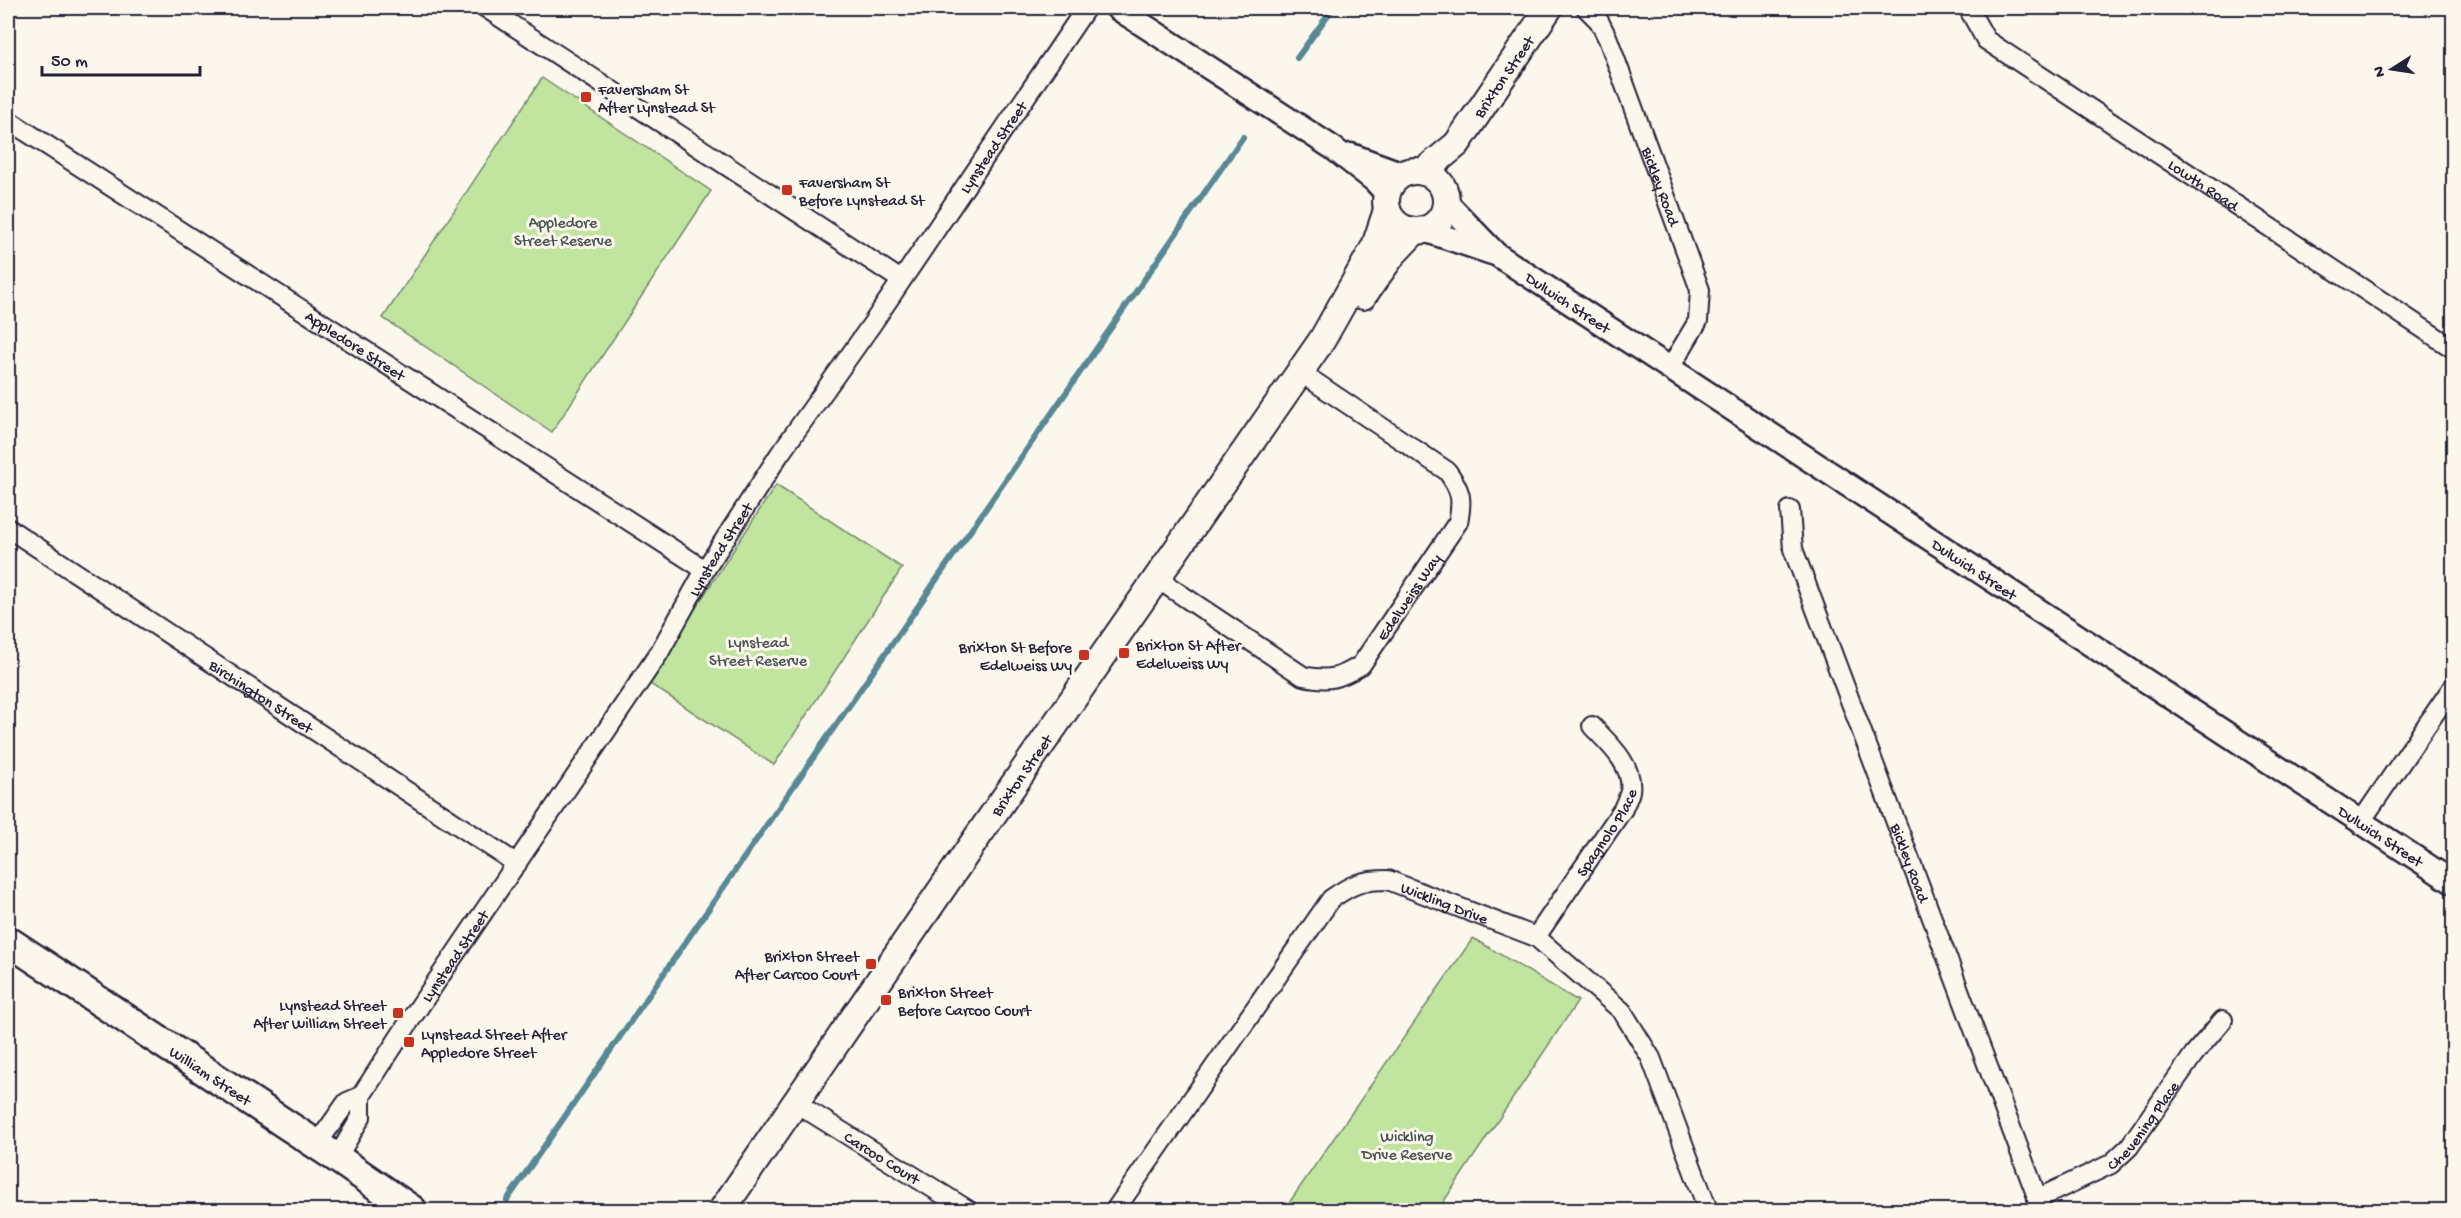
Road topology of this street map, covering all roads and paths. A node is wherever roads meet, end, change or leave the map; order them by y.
1 (486, 8) edge
2 (1086, 8) edge
3 (1117, 8) edge
4 (1549, 8) edge
5 (1586, 8) edge
6 (1968, 8) edge
7 (8, 120) edge
8 (1457, 144) junction
9 (1333, 148) junction
10 (1413, 173) junction
11 (1445, 197) junction
12 (1387, 202) junction
13 (1419, 231) junction
14 (1496, 254) junction
15 (901, 280) junction
16 (1322, 340) junction
17 (2454, 350) edge
18 (1670, 368) junction
19 (1300, 372) junction
20 (1790, 510) dead end
21 (8, 528) edge
22 (705, 570) junction
23 (1156, 578) junction
24 (2454, 685) edge
25 (1592, 726) dead end
26 (2360, 823) junction
27 (517, 864) junction
28 (2454, 883) edge
29 (1536, 937) junction
30 (8, 941) edge
31 (2223, 1020) dead end
32 (796, 1103) junction
33 (327, 1151) junction
34 (2040, 1205) edge
35 (412, 1210) edge
36 (722, 1210) edge
37 (968, 1210) edge
38 (1115, 1210) edge
39 (1708, 1210) edge

1 - 15 street
2 - 15 street, Lynstead Street
3 - 9 street
4 - 8 main road, Brixton Street
5 - 18 street, Bickley Road
6 - 17 street, Lowth Road
7 - 22 street, Appledore Street
8 - 10 main road, Brixton Street
8 - 11 main road, Brixton Street
9 - 10 street
9 - 12 street
10 - 11 main road
10 - 12 main road
11 - 13 main road
11 - 14 street, Dulwich Street
12 - 13 main road
12 - 16 main road, Brixton Street
13 - 14 street, Dulwich Street
13 - 16 main road, Brixton Street
14 - 18 street, Dulwich Street
15 - 22 street, Lynstead Street
16 - 19 main road, Brixton Street
18 - 26 street, Dulwich Street
19 - 23 main road, Brixton Street
19 - 23 street, Edelweiss Way
20 - 34 street, Bickley Road
21 - 27 street, Birchington Street
22 - 27 street, Lynstead Street
23 - 32 main road, Brixton Street
24 - 26 street
25 - 29 street, Spagnolo Place
26 - 28 street, Dulwich Street
27 - 33 street, Lynstead Street
29 - 38 street, Wickling Drive
29 - 39 street, Wickling Drive
30 - 33 main road, William Street
31 - 34 street, Chevening Place
32 - 36 main road, Brixton Street
32 - 37 street, Carcoo Court
33 - 35 main road, William Street

